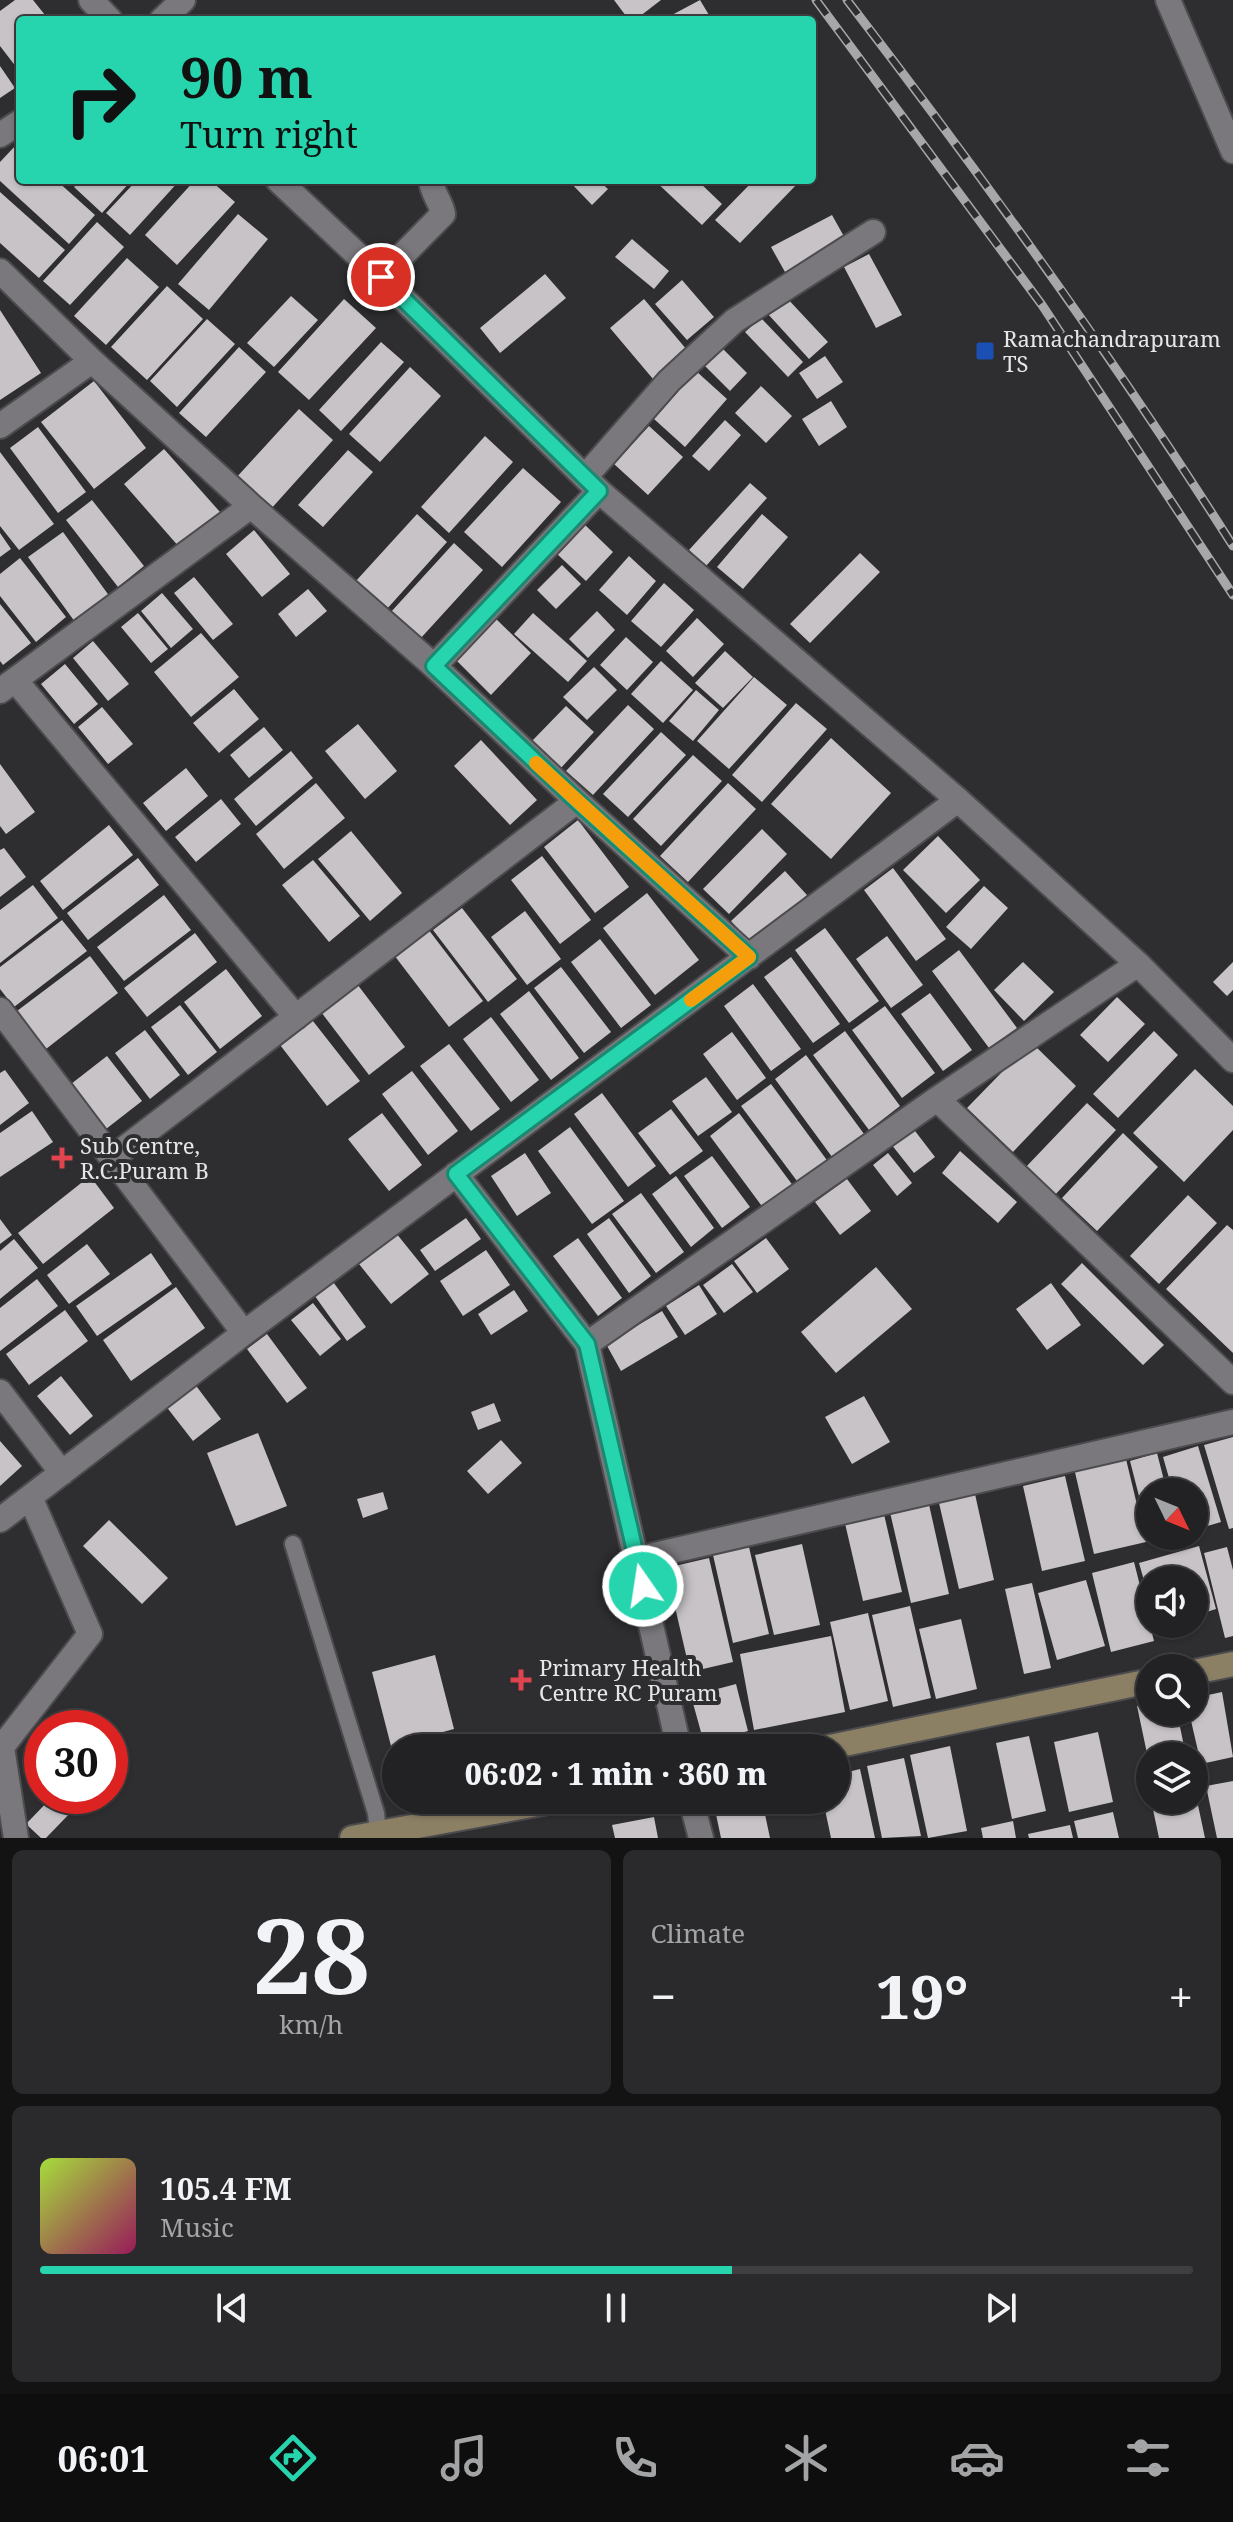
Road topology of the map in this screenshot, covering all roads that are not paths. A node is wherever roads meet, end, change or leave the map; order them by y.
1 (91, 0) edge
2 (183, 0) edge
3 (1168, 0) edge
4 (106, 16) edge
5 (166, 16) edge
6 (1233, 151) edge
7 (282, 184) edge
8 (431, 184) edge
9 (873, 232) dead end
10 (0, 271) edge
11 (381, 277) junction
12 (92, 361) junction
13 (0, 426) edge
14 (592, 484) junction
15 (251, 506) junction
16 (434, 666) junction
17 (8, 686) edge
18 (958, 800) junction
19 (577, 801) junction
20 (749, 957) junction
21 (1138, 964) junction
22 (0, 1010) edge
23 (296, 1017) junction
24 (1233, 1060) edge
25 (937, 1099) junction
26 (112, 1158) junction
27 (456, 1174) junction
28 (244, 1333) junction
29 (587, 1344) junction
30 (1233, 1382) edge
31 (0, 1392) edge
32 (1233, 1422) edge
33 (62, 1473) junction
34 (30, 1497) junction
35 (0, 1520) edge
36 (293, 1544) dead end
37 (637, 1559) junction
38 (1233, 1664) edge
39 (1208, 1669) edge
40 (1136, 1684) edge
41 (676, 1734) edge
42 (850, 1743) edge
43 (482, 1814) edge
44 (695, 1814) edge
45 (378, 1833) junction
46 (16, 1838) edge
47 (352, 1838) edge
48 (701, 1838) edge

1 - 4 street
2 - 5 street
3 - 6 street
7 - 11 street
8 - 11 street
9 - 14 street
10 - 12 street
11 - 14 street
12 - 13 street
12 - 15 street
14 - 16 street
14 - 18 street
15 - 16 street
15 - 17 street
16 - 19 street
17 - 23 street
18 - 20 street
18 - 21 street
19 - 20 street
19 - 23 street
20 - 27 street
21 - 24 street
21 - 25 street
22 - 26 street
23 - 26 street
25 - 29 street
25 - 30 street
26 - 28 street
27 - 28 street
27 - 29 street
28 - 33 street
29 - 37 street
31 - 33 street
32 - 37 street
33 - 34 street
34 - 35 street
34 - 46 street
36 - 45 lane
37 - 41 street
38 - 39 street
40 - 42 street
43 - 45 street
44 - 48 street
45 - 47 street

